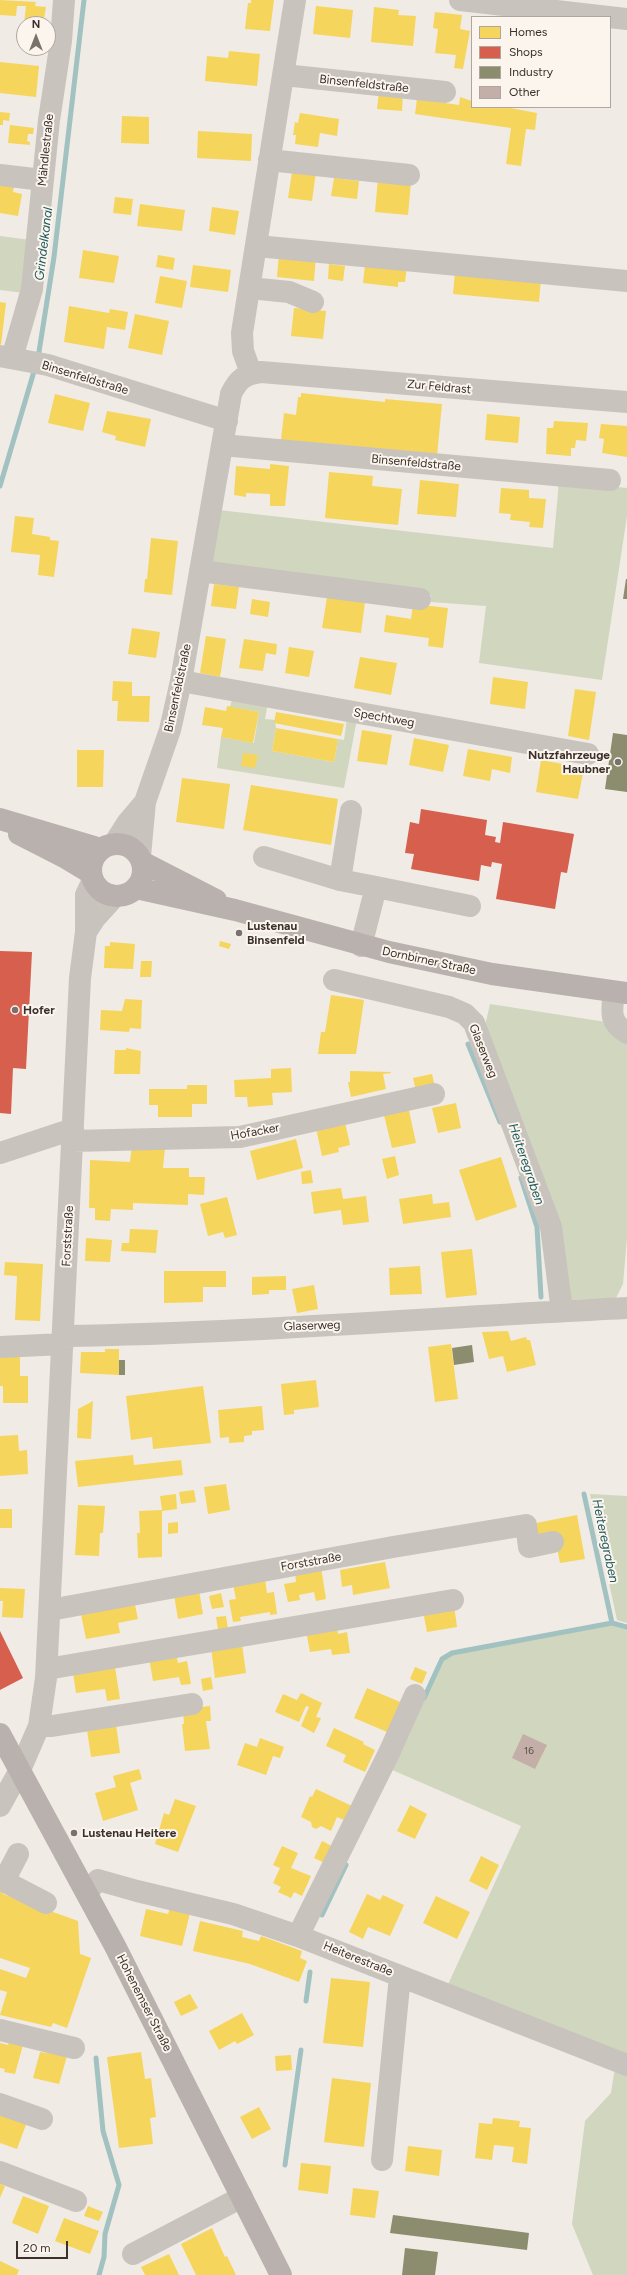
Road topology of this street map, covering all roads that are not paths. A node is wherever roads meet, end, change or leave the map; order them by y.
1 (64, 0) edge
2 (295, 0) edge
3 (460, 0) edge
4 (601, 16) edge
5 (611, 17) edge
6 (627, 19) edge
7 (284, 75) junction
8 (445, 92) dead end
9 (269, 160) junction
10 (0, 175) edge
11 (409, 175) dead end
12 (43, 180) junction
13 (257, 246) junction
14 (627, 281) edge
15 (250, 288) junction
16 (313, 302) dead end
17 (11, 358) edge
18 (250, 373) junction
19 (627, 402) edge
20 (227, 421) junction
21 (222, 445) junction
22 (610, 480) dead end
23 (200, 571) junction
24 (420, 599) dead end
25 (181, 681) junction
26 (588, 754) dead end
27 (144, 802) junction
28 (351, 811) dead end
29 (0, 819) edge
30 (0, 825) edge
31 (107, 846) junction
32 (264, 857) dead end
33 (141, 859) junction
34 (92, 876) junction
35 (340, 880) junction
36 (376, 887) junction
37 (136, 888) junction
38 (115, 896) junction
39 (470, 906) dead end
40 (234, 910) junction
41 (86, 932) junction
42 (361, 946) junction
43 (334, 980) dead end
44 (621, 993) edge
45 (627, 1033) edge
46 (434, 1094) dead end
47 (72, 1135) junction
48 (0, 1153) edge
49 (627, 1308) edge
50 (562, 1311) junction
51 (63, 1340) junction
52 (0, 1347) edge
53 (553, 1542) dead end
54 (453, 1600) dead end
55 (50, 1610) junction
56 (47, 1669) junction
57 (416, 1695) dead end
58 (192, 1704) dead end
59 (40, 1726) junction
60 (0, 1734) edge
61 (20, 1770) junction
62 (0, 1806) edge
63 (18, 1854) dead end
64 (2, 1880) edge
65 (86, 1892) junction
66 (46, 1903) dead end
67 (298, 1936) junction
68 (400, 1976) junction
69 (0, 2030) edge
70 (74, 2048) dead end
71 (627, 2065) edge
72 (0, 2104) edge
73 (42, 2119) dead end
74 (382, 2160) dead end
75 (0, 2172) edge
76 (242, 2197) junction
77 (76, 2201) dead end
78 (133, 2254) dead end
79 (281, 2275) edge

1 - 12 street, Mähdlestraße
2 - 7 street
3 - 4 street
5 - 6 street
7 - 8 street, Binsenfeldstraße
7 - 9 street
9 - 11 street
9 - 13 street
10 - 12 street
12 - 17 street, Mähdlestraße
13 - 14 street
13 - 15 street
15 - 16 street
15 - 18 street
17 - 20 street, Binsenfeldstraße
18 - 19 street, Zur Feldrast
18 - 20 street, Binsenfeldstraße
20 - 21 street, Binsenfeldstraße
21 - 22 street, Binsenfeldstraße
21 - 23 street, Binsenfeldstraße
23 - 24 street
23 - 25 street, Binsenfeldstraße
25 - 26 street, Spechtweg
25 - 27 street, Binsenfeldstraße
27 - 31 street, Binsenfeldstraße
27 - 33 street, Binsenfeldstraße
28 - 35 street
29 - 31 main road, Dornbirner Straße
30 - 34 main road
31 - 33 main road, Dornbirner Straße
31 - 34 main road
32 - 35 street
33 - 37 main road
33 - 40 main road, Dornbirner Straße
34 - 38 main road
34 - 41 street, Forststraße
35 - 36 street
36 - 39 street
36 - 42 street
37 - 38 main road
37 - 40 main road, Dornbirner Straße
38 - 41 street, Forststraße
40 - 42 main road, Dornbirner Straße
41 - 47 street, Forststraße
42 - 44 main road, Dornbirner Straße
43 - 50 street, Glaserweg
44 - 45 street
46 - 47 street, Hofacker
47 - 48 street
47 - 51 street, Forststraße
49 - 50 street, Glaserweg
50 - 51 street, Glaserweg
51 - 52 street
51 - 55 street, Forststraße
53 - 55 street, Forststraße
54 - 56 street
55 - 56 street, Forststraße
56 - 59 street, Forststraße
57 - 67 street
58 - 59 street
59 - 61 street, Forststraße
60 - 61 main road, Hohenemser Straße
61 - 62 street, Forststraße
61 - 65 main road, Hohenemser Straße
63 - 64 street
64 - 66 street
65 - 67 street, Heiterestraße
65 - 76 main road, Hohenemser Straße
67 - 68 street, Heiterestraße
68 - 71 street, Heiterestraße
68 - 74 street
69 - 70 street
72 - 73 street
75 - 77 street
76 - 78 street
76 - 79 main road, Hohenemser Straße

